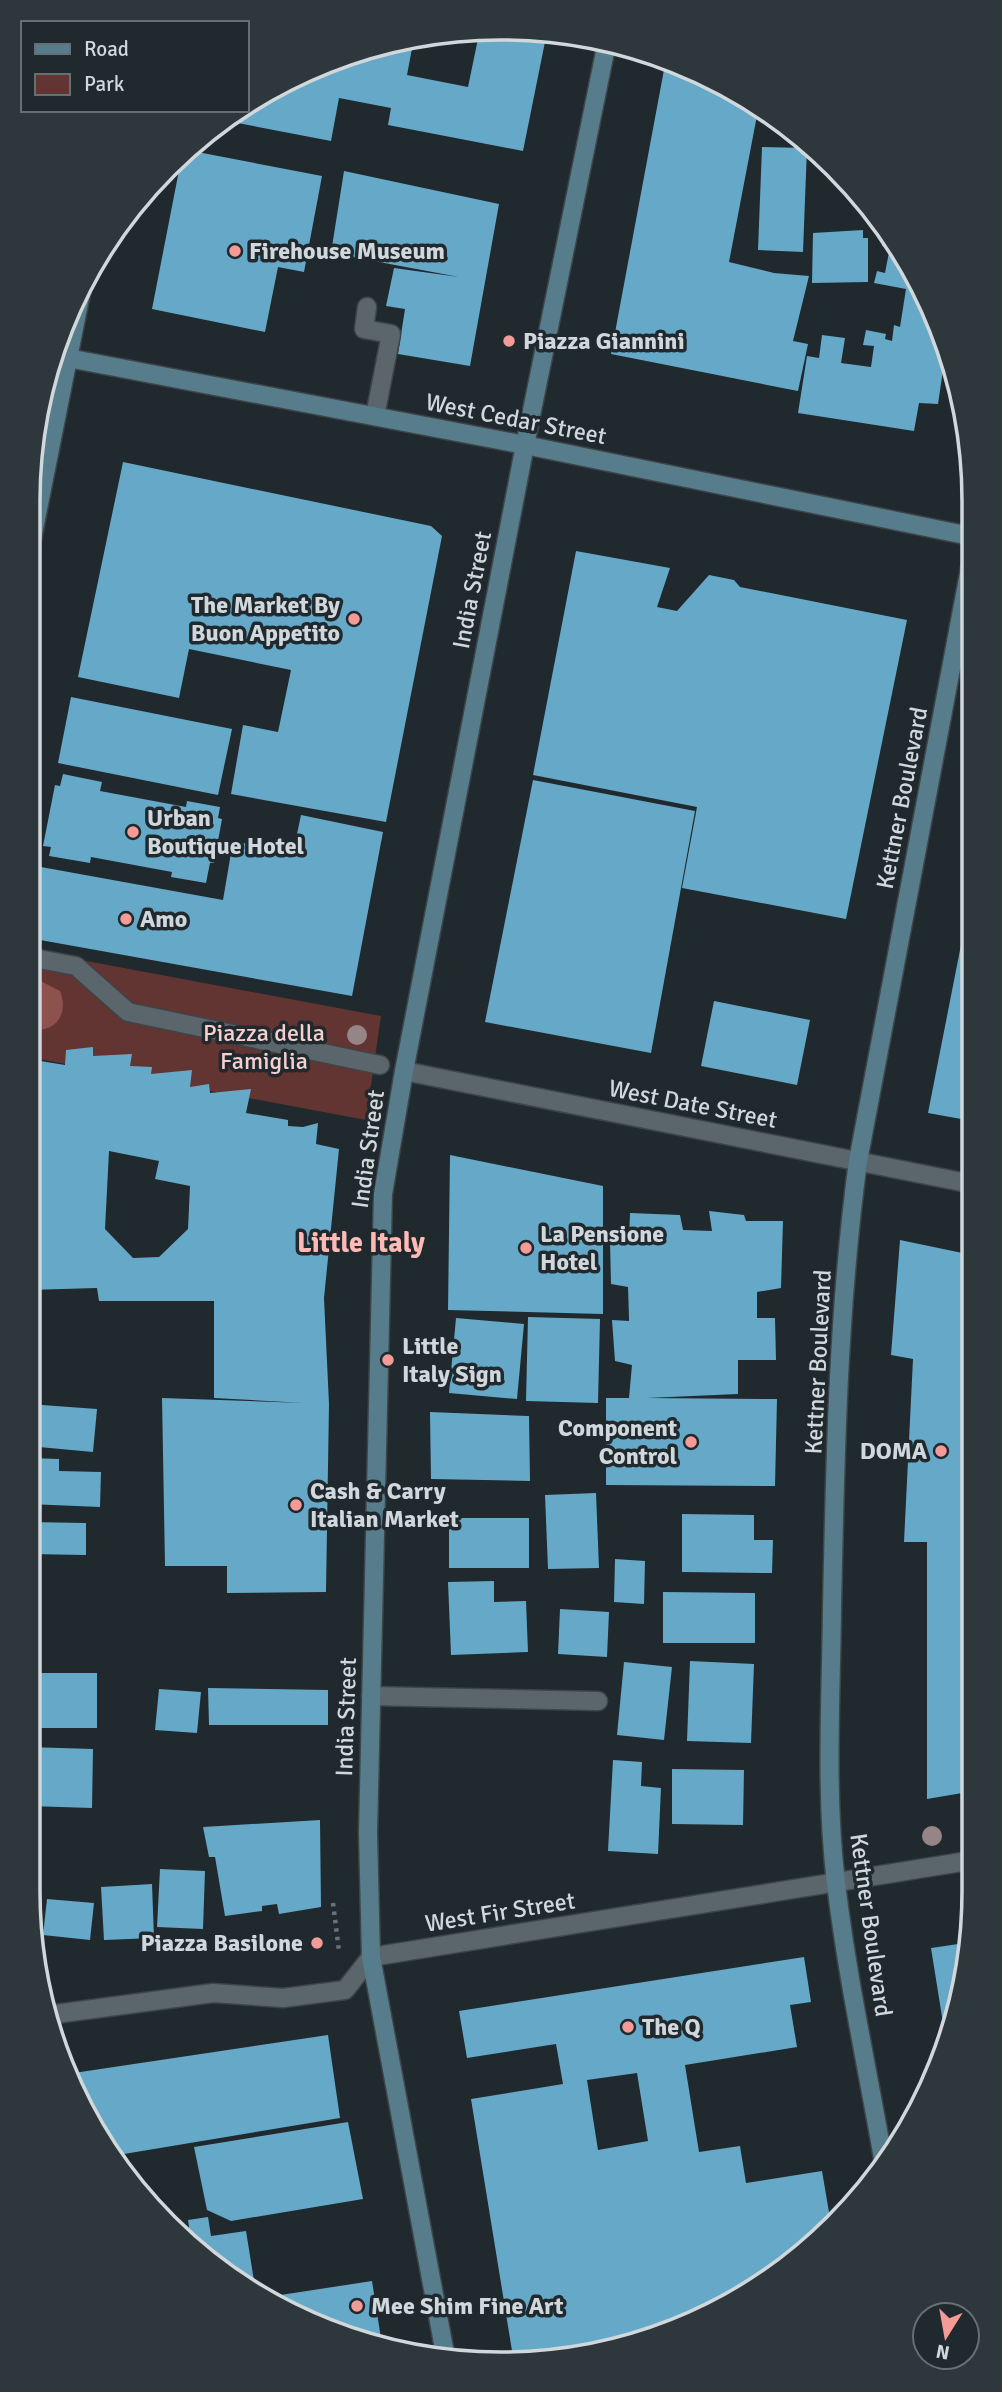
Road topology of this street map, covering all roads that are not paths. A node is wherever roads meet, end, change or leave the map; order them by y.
1 (605, 52) edge
2 (367, 307) dead end
3 (64, 357) edge
4 (55, 387) edge
5 (375, 416) junction
6 (525, 445) junction
7 (42, 465) edge
8 (962, 534) edge
9 (962, 610) edge
10 (40, 959) edge
11 (380, 1065) dead end
12 (404, 1071) junction
13 (858, 1161) junction
14 (962, 1182) edge
15 (371, 1696) junction
16 (598, 1701) dead end
17 (962, 1862) edge
18 (836, 1883) junction
19 (371, 1957) junction
20 (57, 2014) edge
21 (882, 2150) edge
22 (444, 2348) edge

1 - 6 main road, India Street
2 - 5 street
3 - 5 main road, West Cedar Street
4 - 7 main road
5 - 6 main road, West Cedar Street
6 - 8 main road, West Cedar Street
6 - 12 main road, India Street
9 - 13 main road, Kettner Boulevard
10 - 11 street
12 - 13 street, West Date Street
12 - 15 main road, India Street
13 - 14 street, West Date Street
13 - 18 main road, Kettner Boulevard
15 - 16 street
15 - 19 main road, India Street
17 - 18 street, West Fir Street
18 - 19 street, West Fir Street
18 - 21 main road, Kettner Boulevard
19 - 20 street
19 - 22 main road, India Street

